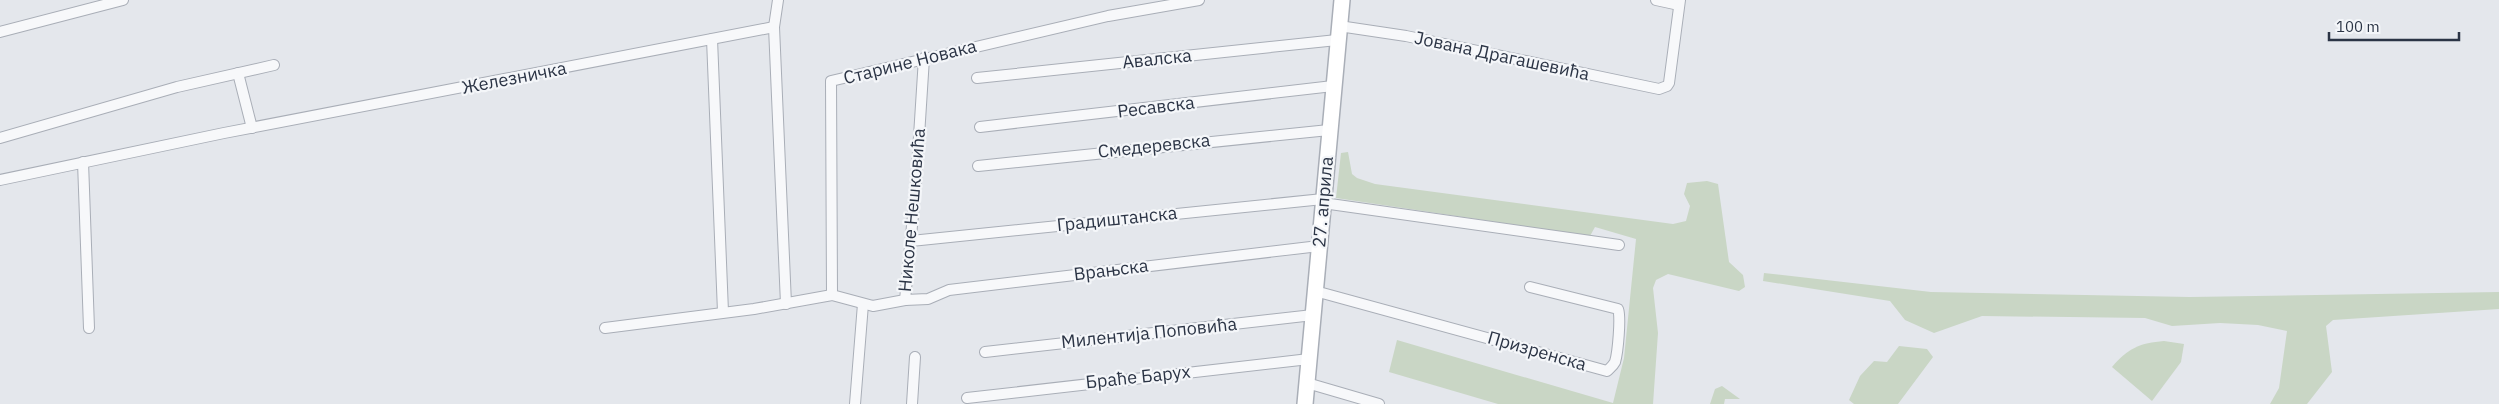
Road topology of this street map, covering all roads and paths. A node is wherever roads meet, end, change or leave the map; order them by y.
1 (124, 0) edge
2 (778, 0) edge
3 (1199, 0) edge
4 (1342, 0) edge
5 (1656, 0) edge
6 (1680, 2) edge
7 (99, 3) edge
8 (774, 27) junction
9 (0, 32) edge
10 (1338, 33) junction
11 (712, 39) junction
12 (924, 58) junction
13 (274, 65) dead end
14 (238, 73) junction
15 (977, 78) dead end
16 (1333, 86) junction
17 (252, 128) junction
18 (980, 128) dead end
19 (1329, 130) junction
20 (0, 138) edge
21 (83, 162) junction
22 (978, 166) dead end
23 (0, 180) edge
24 (1323, 201) junction
25 (911, 241) junction
26 (1619, 245) dead end
27 (1319, 246) junction
28 (1530, 287) dead end
29 (1315, 291) junction
30 (832, 295) junction
31 (905, 300) junction
32 (786, 304) junction
33 (863, 304) junction
34 (723, 312) junction
35 (1313, 314) junction
36 (89, 328) dead end
37 (605, 328) dead end
38 (985, 352) dead end
39 (915, 357) dead end
40 (1309, 359) junction
41 (1306, 383) junction
42 (967, 398) dead end
43 (855, 404) edge
44 (912, 404) edge
45 (1305, 404) edge
46 (1379, 404) edge

1 - 7 street
2 - 8 street
3 - 12 street, Старине Новака
4 - 10 main road, 27. априла
5 - 6 street
6 - 10 street, Јована Драгашевића
7 - 9 street
8 - 11 street, Железничка
8 - 32 street
10 - 15 street, Авалска
10 - 16 main road, 27. априла
11 - 17 street, Железничка
11 - 34 street
12 - 25 street, Николе Нешковића
12 - 30 street, Старине Новака
13 - 14 street
14 - 17 street
14 - 20 street
16 - 18 street, Ресавска
16 - 19 main road, 27. априла
17 - 21 street, Железничка
19 - 22 street, Смедеревска
19 - 24 main road, 27. априла
21 - 23 street, Железничка
21 - 36 street
24 - 25 street, Градиштанска
24 - 26 street, Градиштанска
24 - 27 main road, 27. априла
25 - 31 street, Николе Нешковића
27 - 29 main road, 27. априла
27 - 31 street, Врањска
28 - 29 street, Призренска
29 - 35 main road, 27. априла
30 - 32 street, Николе Нешковића
30 - 33 street, Николе Нешковића
31 - 33 street, Николе Нешковића
32 - 34 street, Николе Нешковића
33 - 43 street
34 - 37 street, Николе Нешковића
35 - 38 street, Милентија Поповића
35 - 40 main road, 27. априла
39 - 44 street
40 - 41 main road, 27. априла
40 - 42 street, Браће Барух
41 - 45 main road, 27. априла
41 - 46 street

